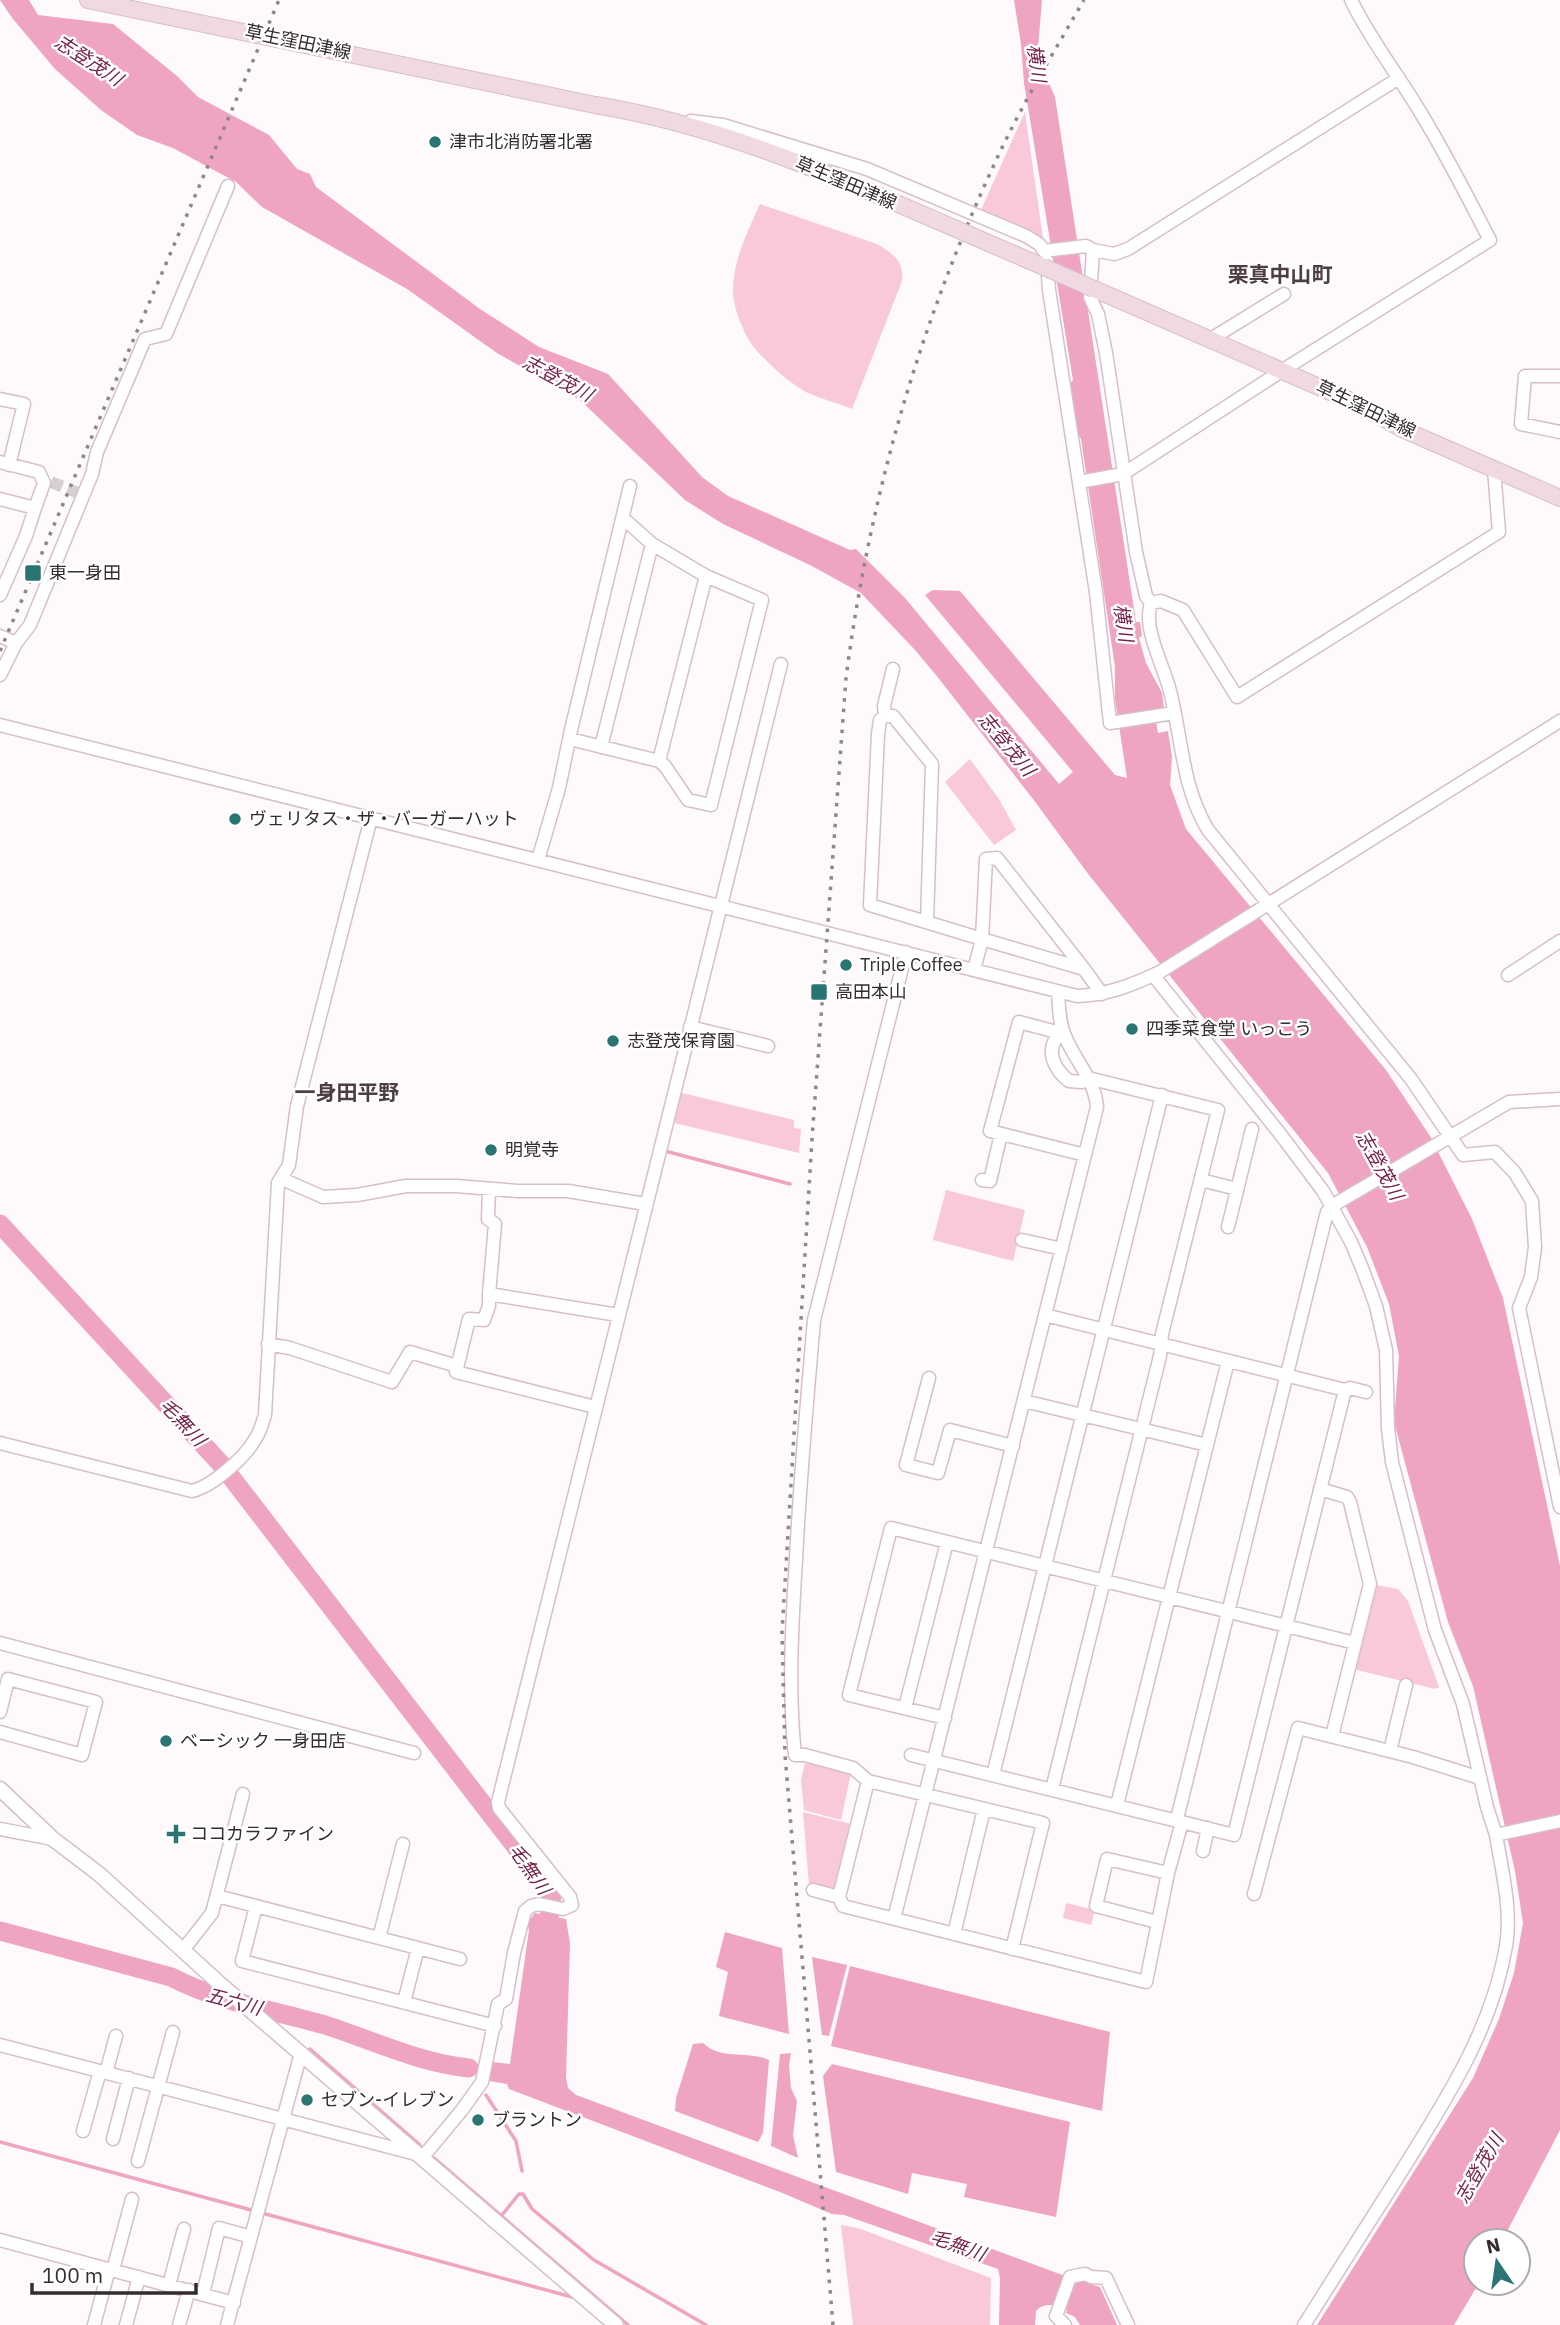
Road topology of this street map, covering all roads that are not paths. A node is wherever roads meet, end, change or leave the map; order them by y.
1 (1351, 0) edge
2 (104, 2) edge
3 (1399, 78) junction
4 (687, 126) junction
5 (228, 186) dead end
6 (1089, 248) junction
7 (1046, 256) junction
8 (1284, 294) dead end
9 (1211, 339) junction
10 (1283, 370) junction
11 (1560, 376) edge
12 (0, 398) edge
13 (1560, 432) edge
14 (5, 464) edge
15 (1494, 469) junction
16 (1123, 474) junction
17 (1079, 482) junction
18 (630, 486) dead end
19 (1560, 498) edge
20 (0, 499) edge
21 (35, 508) junction
22 (623, 518) junction
23 (652, 544) junction
24 (706, 576) junction
25 (0, 595) edge
26 (1151, 603) junction
27 (0, 636) edge
28 (16, 643) junction
29 (781, 664) dead end
30 (893, 669) dead end
31 (0, 675) edge
32 (1174, 713) junction
33 (885, 716) junction
34 (1560, 721) edge
35 (0, 725) edge
36 (570, 738) junction
37 (601, 747) junction
38 (659, 761) junction
39 (371, 818) junction
40 (538, 860) junction
41 (720, 906) junction
42 (1266, 906) junction
43 (927, 921) junction
44 (982, 939) junction
45 (1560, 942) edge
46 (906, 952) junction
47 (1084, 969) junction
48 (974, 970) junction
49 (1156, 973) junction
50 (1508, 975) dead end
51 (1058, 992) junction
52 (1102, 994) junction
53 (690, 1027) junction
54 (1064, 1034) junction
55 (768, 1046) dead end
56 (1088, 1078) junction
57 (1162, 1096) junction
58 (1560, 1099) edge
59 (1252, 1129) dead end
60 (1001, 1134) junction
61 (1450, 1136) junction
62 (1085, 1155) junction
63 (993, 1176) dead end
64 (282, 1179) junction
65 (1201, 1180) junction
66 (489, 1189) junction
67 (1237, 1189) junction
68 (645, 1204) junction
69 (1334, 1205) junction
70 (1228, 1227) dead end
71 (1022, 1240) dead end
72 (1062, 1249) junction
73 (489, 1294) junction
74 (618, 1315) junction
75 (1045, 1315) junction
76 (1104, 1330) junction
77 (268, 1344) junction
78 (1161, 1344) junction
79 (1228, 1361) junction
80 (457, 1366) junction
81 (1287, 1376) junction
82 (929, 1378) dead end
83 (1345, 1390) junction
84 (1366, 1392) dead end
85 (1024, 1401) junction
86 (595, 1407) junction
87 (1083, 1415) junction
88 (1142, 1429) junction
89 (0, 1443) edge
90 (1207, 1445) junction
91 (1013, 1446) junction
92 (1320, 1489) junction
93 (1560, 1507) edge
94 (947, 1542) junction
95 (986, 1552) junction
96 (1045, 1566) junction
97 (1104, 1581) junction
98 (1169, 1597) junction
99 (1228, 1612) junction
100 (1286, 1626) junction
101 (0, 1643) edge
102 (1355, 1643) junction
103 (1406, 1685) dead end
104 (905, 1708) junction
105 (0, 1712) edge
106 (945, 1718) junction
107 (0, 1732) edge
108 (1332, 1736) junction
109 (1390, 1751) junction
110 (414, 1753) dead end
111 (911, 1755) dead end
112 (934, 1760) junction
113 (993, 1774) junction
114 (1480, 1778) junction
115 (868, 1781) junction
116 (0, 1789) edge
117 (1052, 1789) junction
118 (243, 1794) dead end
119 (925, 1795) junction
120 (1117, 1805) junction
121 (985, 1810) junction
122 (1179, 1820) junction
123 (1560, 1821) edge
124 (1209, 1828) junction
125 (0, 1829) edge
126 (1499, 1834) junction
127 (53, 1839) junction
128 (403, 1844) dead end
129 (1203, 1851) dead end
130 (1168, 1873) junction
131 (813, 1890) dead end
132 (1254, 1894) dead end
133 (217, 1896) junction
134 (839, 1897) junction
135 (256, 1906) junction
136 (894, 1919) junction
137 (1157, 1922) junction
138 (954, 1934) junction
139 (379, 1938) junction
140 (418, 1948) junction
141 (1012, 1949) junction
142 (183, 1950) junction
143 (460, 1959) dead end
144 (404, 2003) junction
145 (495, 2026) junction
146 (173, 2032) dead end
147 (116, 2036) dead end
148 (0, 2045) edge
149 (301, 2053) junction
150 (103, 2072) junction
151 (129, 2078) junction
152 (159, 2086) junction
153 (283, 2118) junction
154 (83, 2131) dead end
155 (113, 2139) dead end
156 (420, 2156) junction
157 (138, 2161) dead end
158 (132, 2199) dead end
159 (184, 2229) dead end
160 (251, 2237) junction
161 (0, 2241) edge
162 (111, 2270) junction
163 (139, 2277) junction
164 (169, 2285) junction
165 (188, 2290) junction
166 (203, 2294) junction
167 (234, 2302) junction
168 (94, 2325) edge
169 (126, 2325) edge
170 (179, 2325) edge
171 (227, 2325) edge
172 (616, 2325) edge
173 (1065, 2325) edge
174 (1128, 2325) edge
175 (1304, 2325) edge

1 - 3 street
2 - 4 main road, 草生窪田津線
3 - 6 street
3 - 10 street
4 - 7 main road, 草生窪田津線, bridge
4 - 7 street
5 - 28 street
6 - 7 street
6 - 16 street
7 - 9 main road, 草生窪田津線, bridge
7 - 17 street
8 - 9 street
9 - 10 main road, 草生窪田津線
10 - 15 main road, 草生窪田津線
10 - 16 street
11 - 13 street
12 - 14 street
14 - 21 street
15 - 19 main road, 草生窪田津線
15 - 26 street
16 - 17 street
16 - 26 street
17 - 32 street
18 - 22 street
20 - 21 street
21 - 25 street
22 - 23 street
22 - 36 street
23 - 24 street
23 - 37 street
24 - 38 street
24 - 38 street
26 - 32 street
27 - 28 street
28 - 31 street
29 - 41 street
30 - 33 street
32 - 42 street
33 - 43 street
33 - 43 street
34 - 42 street
35 - 39 street
36 - 37 street
36 - 40 street
37 - 38 street
39 - 40 street
39 - 64 street
40 - 41 street
41 - 46 street
41 - 53 street
42 - 49 street
42 - 61 street
43 - 44 street
44 - 47 street
44 - 47 street
44 - 48 street
45 - 50 street
46 - 48 street
46 - 115 street
47 - 52 street
48 - 51 street
49 - 52 street
49 - 69 street
51 - 52 street
51 - 54 street
53 - 55 street
53 - 68 street
54 - 56 street
54 - 56 street
54 - 60 street
56 - 57 street
56 - 62 street
57 - 65 street
57 - 76 street
58 - 61 street
59 - 67 street
60 - 62 street
60 - 63 street
61 - 69 street
61 - 93 street
62 - 72 street
64 - 66 street
64 - 77 street
65 - 67 street
65 - 78 street
66 - 68 street
66 - 73 street
67 - 70 street
68 - 74 street
69 - 81 street
69 - 114 street
71 - 72 street
72 - 75 street
73 - 74 street
73 - 80 street
74 - 86 street
75 - 76 street
75 - 85 street
76 - 78 street
76 - 87 street
77 - 80 street
77 - 89 street
78 - 79 street
78 - 88 street
79 - 81 street
79 - 90 street
80 - 86 street
81 - 83 street
81 - 99 street
82 - 91 street
83 - 84 street
83 - 92 street
85 - 87 street
85 - 91 street
86 - 145 street
87 - 88 street
87 - 96 street
88 - 90 street
88 - 97 street
90 - 98 street
91 - 95 street
92 - 100 street
92 - 102 street
94 - 95 street
94 - 104 street
94 - 104 street
95 - 96 street
95 - 106 street
96 - 97 street
96 - 113 street
97 - 98 street
97 - 117 street
98 - 99 street
98 - 120 street
99 - 100 street
99 - 122 street
100 - 102 street
100 - 124 street
101 - 110 street
102 - 108 street
103 - 109 street
104 - 106 street
105 - 107 street
106 - 112 street
108 - 109 street
108 - 132 street
109 - 114 street
111 - 112 street
112 - 113 street
112 - 119 street
113 - 117 street
114 - 126 street
115 - 119 street
115 - 134 street
116 - 127 street
117 - 120 street
118 - 133 street
119 - 121 street
119 - 136 street
120 - 122 street
121 - 138 street
121 - 141 street
122 - 124 street
122 - 130 street
123 - 126 street
124 - 129 street
125 - 127 street
126 - 175 street
127 - 142 street
128 - 139 street
130 - 137 street
130 - 137 street
131 - 134 street
133 - 135 street
133 - 142 street
134 - 136 street
135 - 139 street
135 - 144 street
136 - 138 street
137 - 141 street
138 - 141 street
139 - 140 street
140 - 143 street
140 - 144 street
142 - 149 street
144 - 145 street
145 - 156 street
146 - 152 street
147 - 150 street
148 - 150 street
149 - 153 street
149 - 156 street
150 - 151 street
150 - 154 street
151 - 152 street
151 - 155 street
152 - 153 street
152 - 157 street
153 - 156 street
153 - 160 street
156 - 172 street
158 - 162 street
159 - 164 street
160 - 166 street
160 - 167 street
161 - 162 street
162 - 163 street
162 - 168 street
163 - 164 street
163 - 169 street
164 - 165 street
165 - 166 street
165 - 170 street
166 - 167 street
167 - 171 street
173 - 174 street

